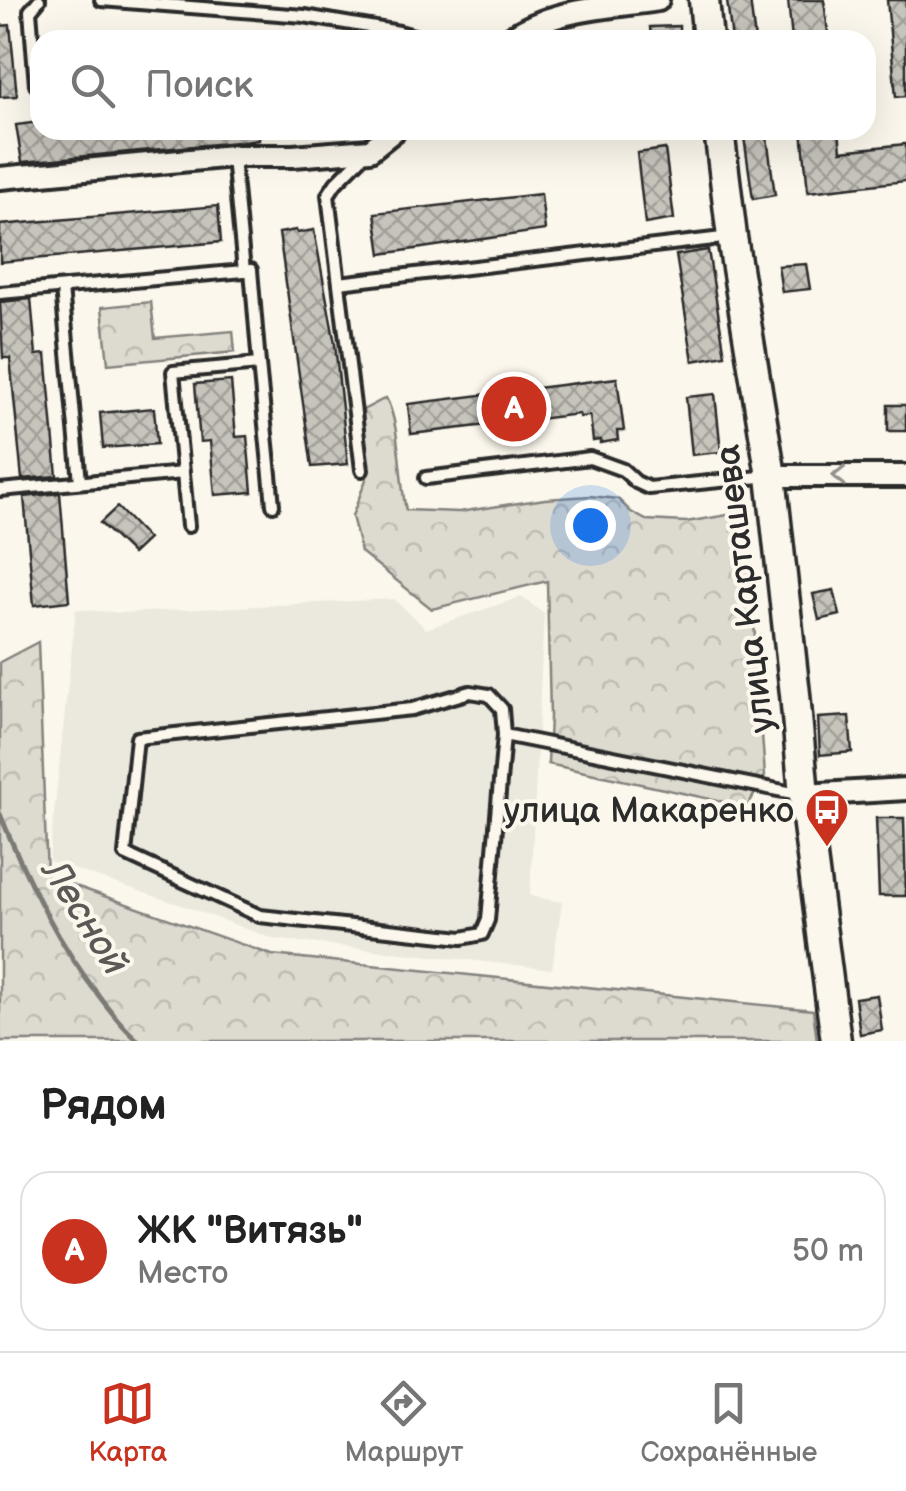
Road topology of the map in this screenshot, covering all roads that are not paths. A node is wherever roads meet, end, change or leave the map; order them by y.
1 (38, 0) edge
2 (101, 0) edge
3 (303, 0) edge
4 (658, 0) edge
5 (704, 0) edge
6 (579, 5) edge
7 (304, 16) junction
8 (360, 27) junction
9 (32, 30) edge
10 (361, 30) edge
11 (383, 30) edge
12 (522, 30) edge
13 (707, 30) edge
14 (382, 140) edge
15 (720, 140) edge
16 (370, 150) junction
17 (233, 156) junction
18 (0, 178) edge
19 (732, 237) junction
20 (244, 271) junction
21 (339, 283) junction
22 (62, 288) junction
23 (0, 294) edge
24 (260, 364) junction
25 (362, 470) dead end
26 (183, 473) junction
27 (771, 476) junction
28 (906, 476) edge
29 (426, 478) dead end
30 (80, 482) junction
31 (0, 490) edge
32 (273, 506) dead end
33 (188, 526) dead end
34 (504, 735) junction
35 (906, 789) edge
36 (804, 796) junction
37 (836, 1041) edge

1 - 9 lane
2 - 7 lane
3 - 7 lane
4 - 6 street
5 - 13 main road
6 - 12 street
7 - 8 lane
8 - 10 lane
8 - 11 lane
14 - 16 street
15 - 19 main road, улица Карташева
16 - 17 street
16 - 21 lane
17 - 18 street
17 - 20 lane
19 - 21 lane
19 - 27 main road, улица Карташева
20 - 22 lane
20 - 24 lane
21 - 25 lane
22 - 23 lane
22 - 30 lane
24 - 26 lane
24 - 32 lane
26 - 30 lane
26 - 33 lane
28 -> 27 street
27 - 29 lane
27 - 36 main road, улица Карташева
30 - 31 lane
34 - 34 lane
34 - 36 lane
35 - 36 street
36 - 37 main road, улица Карташева

